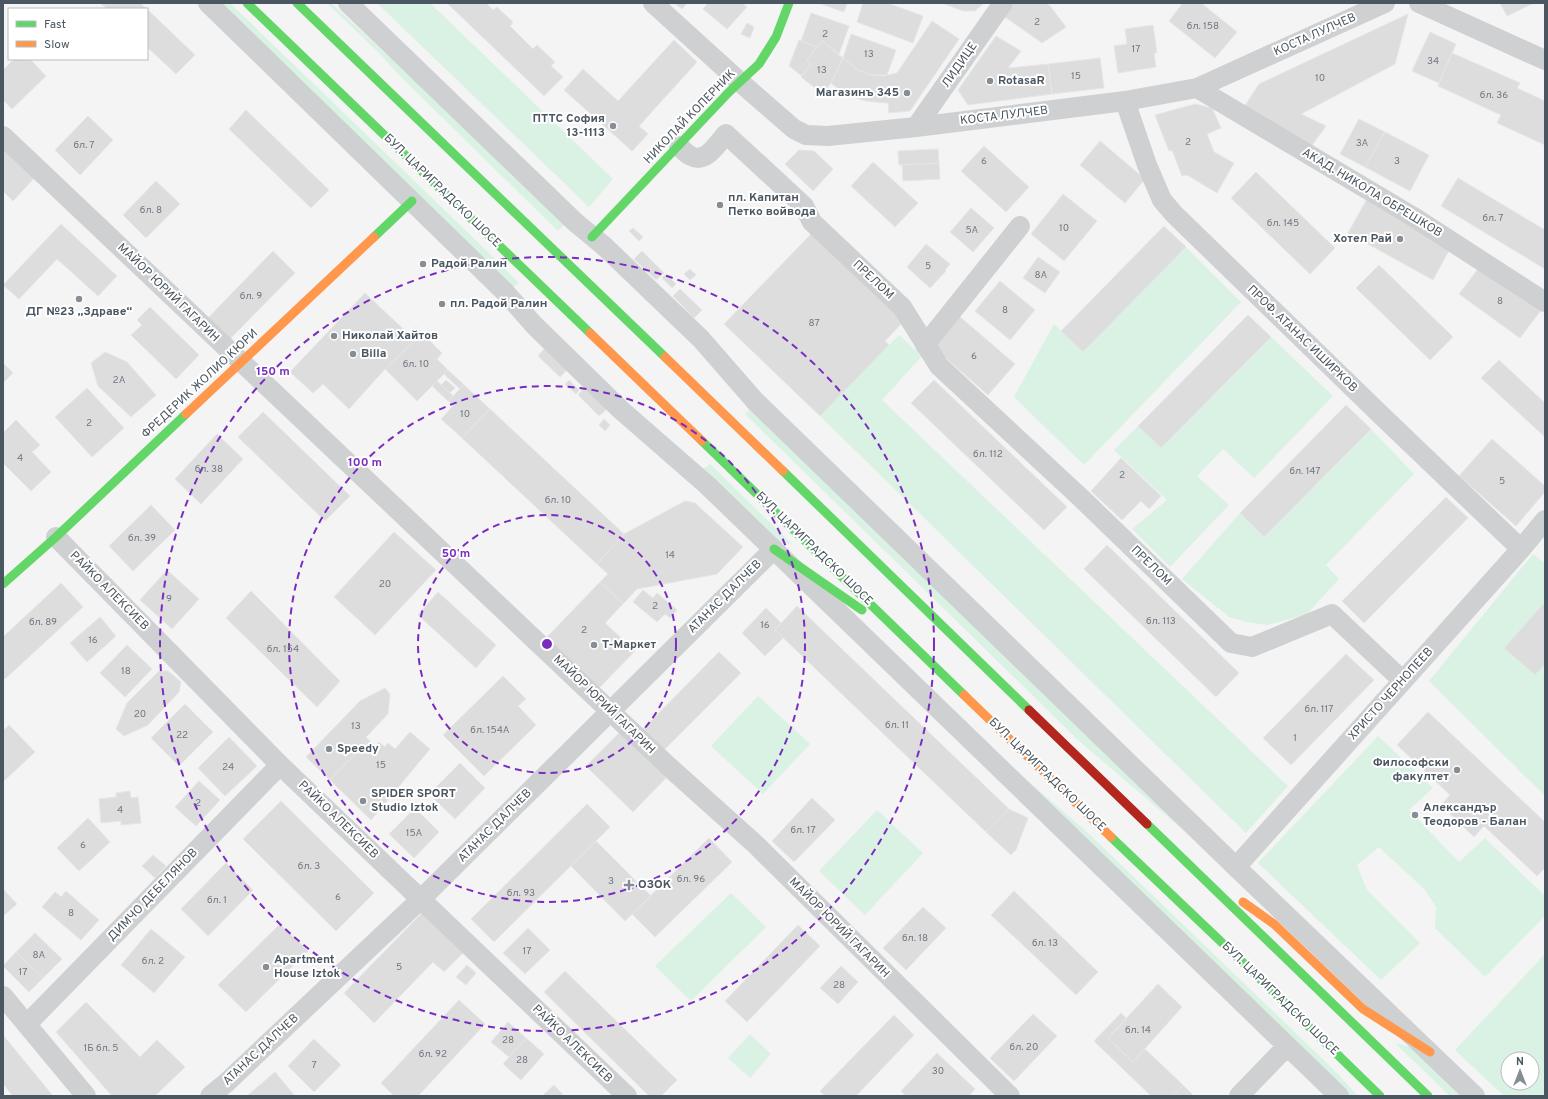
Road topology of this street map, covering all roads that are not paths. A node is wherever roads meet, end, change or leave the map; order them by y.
1 (208, 3) edge
2 (247, 3) edge
3 (297, 3) edge
4 (310, 3) edge
5 (348, 3) edge
6 (653, 3) edge
7 (789, 3) edge
8 (1003, 3) edge
9 (1385, 3) edge
10 (1419, 3) edge
11 (321, 26) junction
12 (1545, 60) edge
13 (740, 82) junction
14 (1197, 88) junction
15 (1125, 101) junction
16 (916, 127) junction
17 (3, 136) edge
18 (679, 146) junction
19 (412, 201) junction
20 (1020, 226) dead end
21 (592, 237) junction
22 (1545, 302) edge
23 (925, 345) junction
24 (240, 362) junction
25 (1545, 520) edge
26 (56, 537) junction
27 (774, 549) junction
28 (1521, 549) junction
29 (3, 584) edge
30 (914, 647) junction
31 (1403, 681) junction
32 (611, 711) junction
33 (280, 765) junction
34 (1190, 865) junction
35 (1236, 867) junction
36 (420, 900) junction
37 (3, 996) edge
38 (26, 1024) junction
39 (1287, 1046) junction
40 (1430, 1052) junction
41 (86, 1096) edge
42 (210, 1096) edge
43 (627, 1096) edge
44 (1010, 1096) edge
45 (1239, 1096) edge
46 (1339, 1096) edge
47 (1380, 1096) edge
48 (1428, 1096) edge
49 (1475, 1096) edge

1 - 19 street
2 - 30 main road, БУЛ. ЦАРИГРАДСКО ШОСЕ
3 - 11 main road
4 - 11 main road
5 - 21 street
6 - 13 street, КОСТА ЛУЛЧЕВ
7 - 13 main road, НИКОЛАЙ КОПЕРНИК
8 - 16 street, ЛИДИЦЕ
9 - 14 street, КОСТА ЛУЛЧЕВ
10 - 12 street
11 - 34 main road
13 - 16 street, КОСТА ЛУЛЧЕВ
13 - 18 main road, НИКОЛАЙ КОПЕРНИК
14 - 15 street, КОСТА ЛУЛЧЕВ
14 - 22 street, АКАД. НИКОЛА ОБРЕШКОВ
15 - 16 street, КОСТА ЛУЛЧЕВ
15 - 28 street, ПРОФ. АТАНАС ИШИРКОВ
17 - 24 street, МАЙОР ЮРИЙ ГАГАРИН
18 - 21 main road, НИКОЛАЙ КОПЕРНИК
18 - 23 street, ПРЕЛОМ
19 - 24 main road, ФРЕДЕРИК ЖОЛИО КЮРИ
19 - 27 street
20 - 23 street
21 - 35 street
23 - 31 street, ПРЕЛОМ
24 - 26 main road, ФРЕДЕРИК ЖОЛИО КЮРИ
24 - 32 street, МАЙОР ЮРИЙ ГАГАРИН
25 - 28 street, ХРИСТО ЧЕРНОПЕЕВ
26 - 29 main road, ФРЕДЕРИК ЖОЛИО КЮРИ
26 - 33 street, РАЙКО АЛЕКСИЕВ
27 - 30 main road
27 - 32 street, АТАНАС ДАЛЧЕВ
27 - 39 street
28 - 31 street, ХРИСТО ЧЕРНОПЕЕВ
30 - 47 main road, БУЛ. ЦАРИГРАДСКО ШОСЕ
31 - 35 street, ХРИСТО ЧЕРНОПЕЕВ
32 - 36 street, АТАНАС ДАЛЧЕВ
32 - 44 street, МАЙОР ЮРИЙ ГАГАРИН
33 - 36 street, РАЙКО АЛЕКСИЕВ
33 - 38 street, ДИМЧО ДЕБЕЛЯНОВ
34 - 40 main road
34 - 48 main road
35 - 40 street
36 - 42 street, АТАНАС ДАЛЧЕВ
36 - 43 street, РАЙКО АЛЕКСИЕВ
37 - 38 street
38 - 41 street
39 - 45 street
39 - 46 street
40 - 49 street

